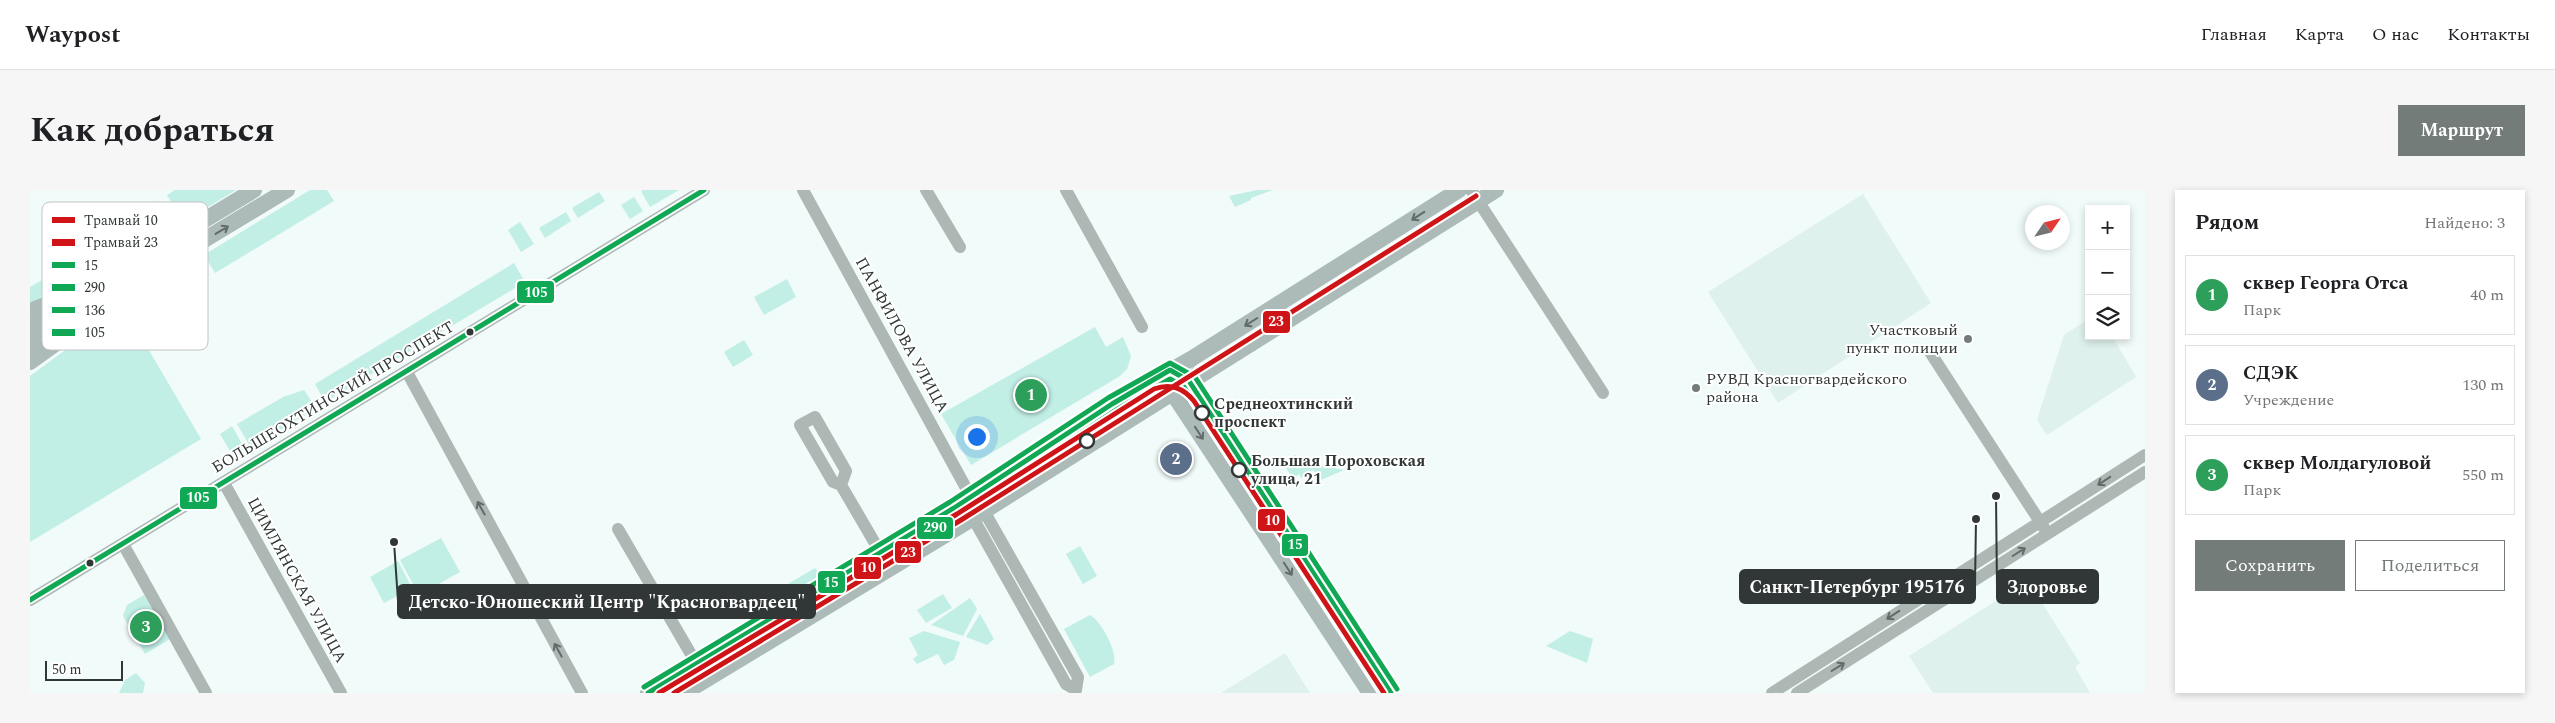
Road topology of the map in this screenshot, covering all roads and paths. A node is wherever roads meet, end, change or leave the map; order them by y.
1 (254, 190) edge
2 (287, 190) edge
3 (704, 190) edge
4 (803, 190) edge
5 (926, 190) edge
6 (1066, 190) edge
7 (1459, 190) edge
8 (1496, 190) edge
9 (1475, 196) edge
10 (208, 218) edge
11 (208, 239) edge
12 (960, 247) dead end
13 (42, 306) edge
14 (30, 311) edge
15 (42, 321) edge
16 (1142, 327) dead end
17 (30, 329) edge
18 (42, 338) edge
19 (30, 345) edge
20 (47, 350) edge
21 (1930, 352) dead end
22 (30, 362) edge
23 (1170, 370) junction
24 (406, 372) junction
25 (1189, 381) junction
26 (1172, 392) junction
27 (1603, 393) dead end
28 (2145, 455) edge
29 (2145, 472) edge
30 (224, 483) junction
31 (841, 485) junction
32 (971, 497) junction
33 (979, 514) junction
34 (2040, 522) junction
35 (618, 530) dead end
36 (2047, 534) junction
37 (123, 544) junction
38 (880, 553) junction
39 (890, 569) junction
40 (30, 600) edge
41 (696, 664) junction
42 (706, 680) junction
43 (1076, 692) edge
44 (206, 693) edge
45 (341, 693) edge
46 (582, 693) edge
47 (648, 693) edge
48 (684, 693) edge
49 (1370, 693) edge
50 (1391, 693) edge
51 (1772, 693) edge
52 (1796, 693) edge

1 - 10 main road
11 -> 2 main road
3 - 24 street, БОЛЬШЕОХТИНСКИЙ ПРОСПЕКТ
4 - 32 street, ПАНФИЛОВА УЛИЦА
5 - 12 street
6 - 16 street
7 -> 23 main road
8 - 9 main road
9 - 25 main road
9 - 27 street
13 - 14 main road
15 - 17 main road
18 - 19 main road
20 - 22 main road
21 - 34 street
23 - 25 main road
23 - 26 main road
23 - 32 main road
24 - 30 street, БОЛЬШЕОХТИНСКИЙ ПРОСПЕКТ
46 -> 24 street
25 - 26 main road
25 - 50 main road
26 - 33 main road
26 -> 49 main road
28 -> 34 street
29 - 36 street
30 - 37 street, БОЛЬШЕОХТИНСКИЙ ПРОСПЕКТ
30 - 45 street, ЦИМЛЯНСКАЯ УЛИЦА
31 - 31 street
31 - 38 street
32 - 33 street, ПАНФИЛОВА УЛИЦА
32 - 38 main road
33 - 39 main road
33 - 43 street, ПАНФИЛОВА УЛИЦА
34 - 36 street
34 -> 51 street
35 - 41 street
52 -> 36 street
37 - 40 street, БОЛЬШЕОХТИНСКИЙ ПРОСПЕКТ
37 - 44 street
38 - 39 street
38 - 41 main road
39 - 42 main road
41 - 42 street
41 - 47 main road
42 - 48 main road

